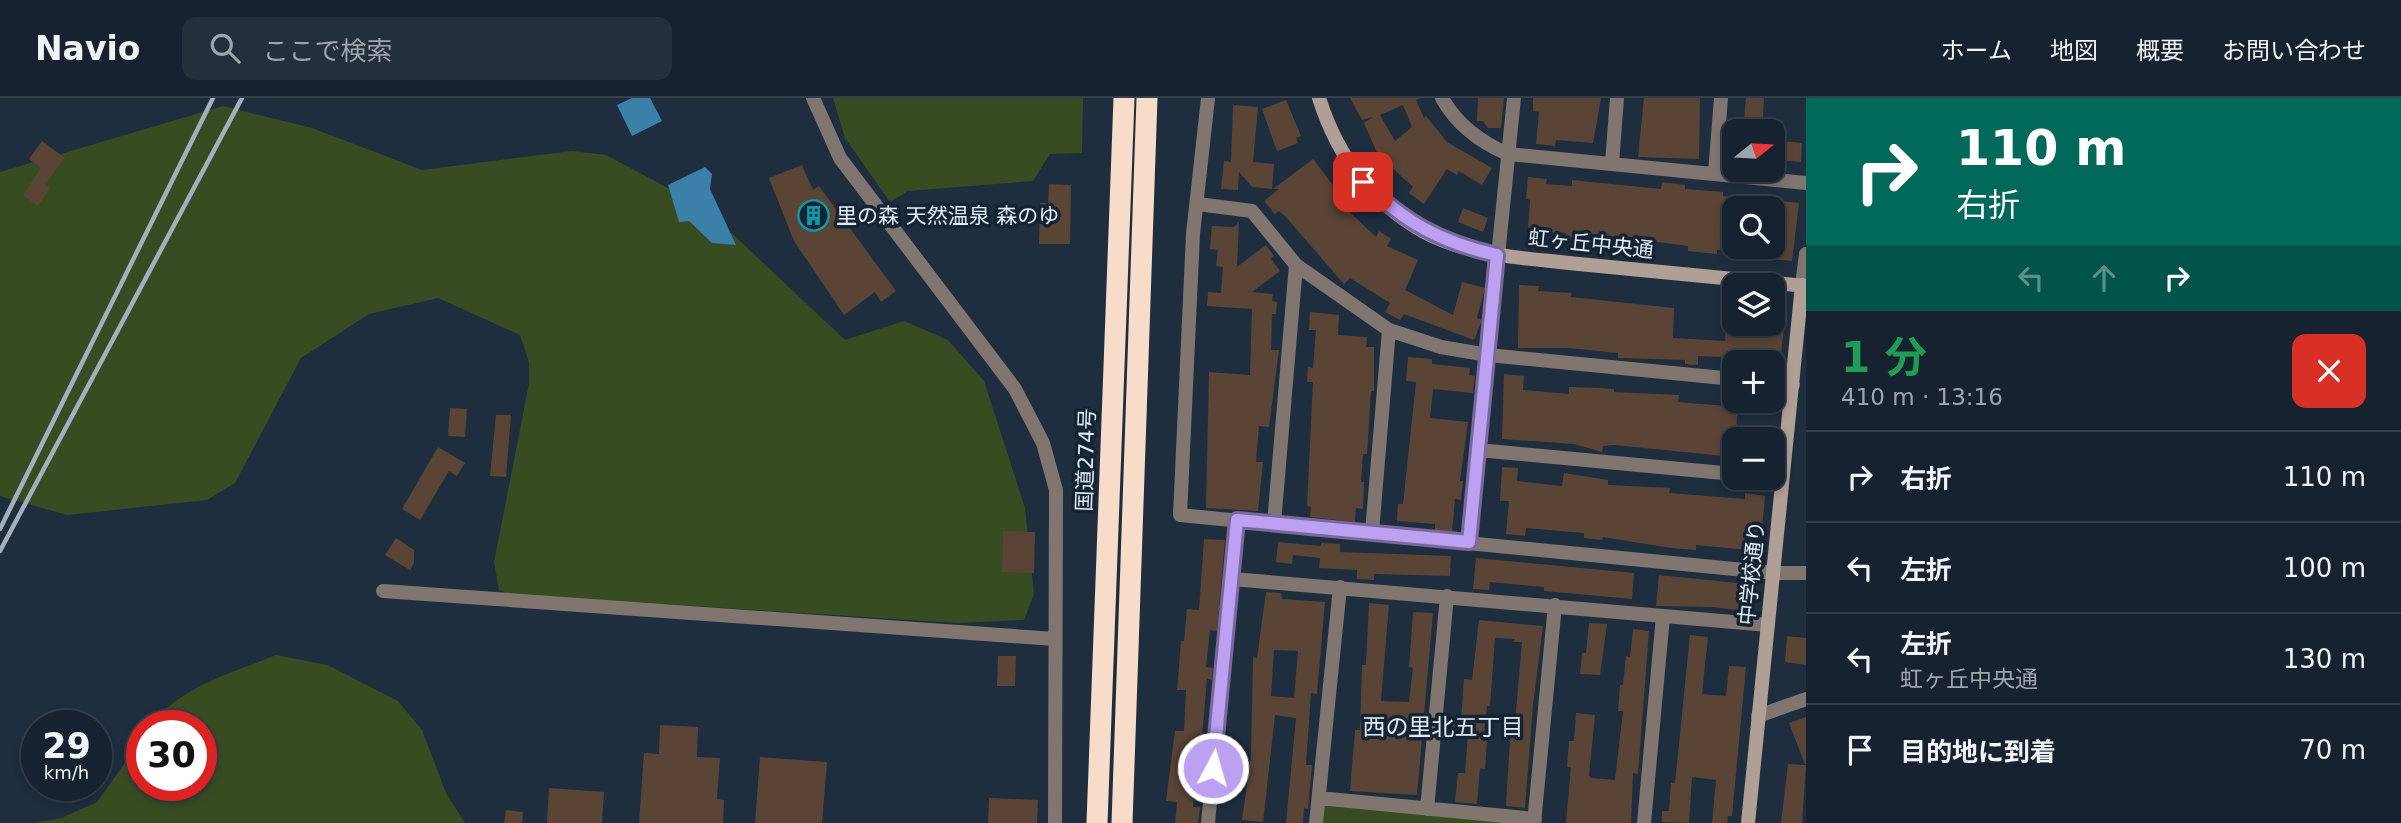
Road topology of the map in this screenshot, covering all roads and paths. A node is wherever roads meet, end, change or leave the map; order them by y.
1 (813, 98) edge
2 (1124, 98) edge
3 (1147, 98) edge
4 (1208, 98) edge
5 (1319, 98) edge
6 (1442, 98) edge
7 (1514, 98) edge
8 (1617, 98) edge
9 (1721, 98) edge
10 (1508, 154) junction
11 (1612, 163) junction
12 (1715, 173) junction
13 (1806, 183) edge
14 (1198, 204) junction
15 (1806, 254) edge
16 (1497, 255) junction
17 (1296, 265) junction
18 (1804, 286) edge
19 (1389, 330) junction
20 (1488, 355) junction
21 (1722, 378) edge
22 (1785, 384) edge
23 (1793, 385) junction
24 (1785, 435) edge
25 (1478, 450) junction
26 (1722, 473) edge
27 (1778, 490) edge
28 (1237, 520) junction
29 (1273, 523) junction
30 (1372, 532) junction
31 (1469, 542) junction
32 (1775, 573) junction
33 (1806, 573) edge
34 (1233, 579) junction
35 (1340, 587) junction
36 (383, 591) dead end
37 (1447, 596) junction
38 (1555, 605) junction
39 (1662, 616) junction
40 (1768, 625) junction
41 (1055, 639) junction
42 (1806, 699) edge
43 (1758, 716) junction
44 (1319, 798) junction
45 (1427, 808) junction
46 (1535, 821) edge
47 (1055, 823) edge
48 (1097, 823) edge
49 (1122, 823) edge
50 (1208, 823) edge
51 (1316, 823) edge
52 (1644, 823) edge
53 (1748, 823) edge

1 - 41 street
2 - 48 highway, 国道274号
3 - 49 highway
4 - 14 street
5 - 16 street, 虹ヶ丘中央通
6 - 10 street
7 - 10 street
8 - 11 street
9 - 12 street
10 - 11 street
10 - 16 street
11 - 12 street
12 - 13 street
14 - 17 street
14 - 28 street
15 - 18 street
16 - 18 street, 虹ヶ丘中央通
16 - 20 street
17 - 19 street
17 - 29 street
18 - 23 street, 中学校通り
19 - 20 street
19 - 30 street
20 - 21 street
20 - 25 street
22 - 23 street
23 - 24 street, 中学校通り
25 - 26 street
25 - 31 street
27 - 32 street, 中学校通り
28 - 29 street
28 - 34 street
29 - 30 street
30 - 31 street
31 - 32 street
32 - 33 street
32 - 40 street, 中学校通り
34 - 35 street
34 - 50 street
35 - 37 street
35 - 44 street
36 - 41 street
37 - 38 street
37 - 45 street
38 - 39 street
38 - 46 street
39 - 40 street
39 - 52 street
40 - 43 street, 中学校通り
41 - 47 street
42 - 43 street
43 - 53 street, 中学校通り
44 - 45 street
44 - 51 street
45 - 46 street

